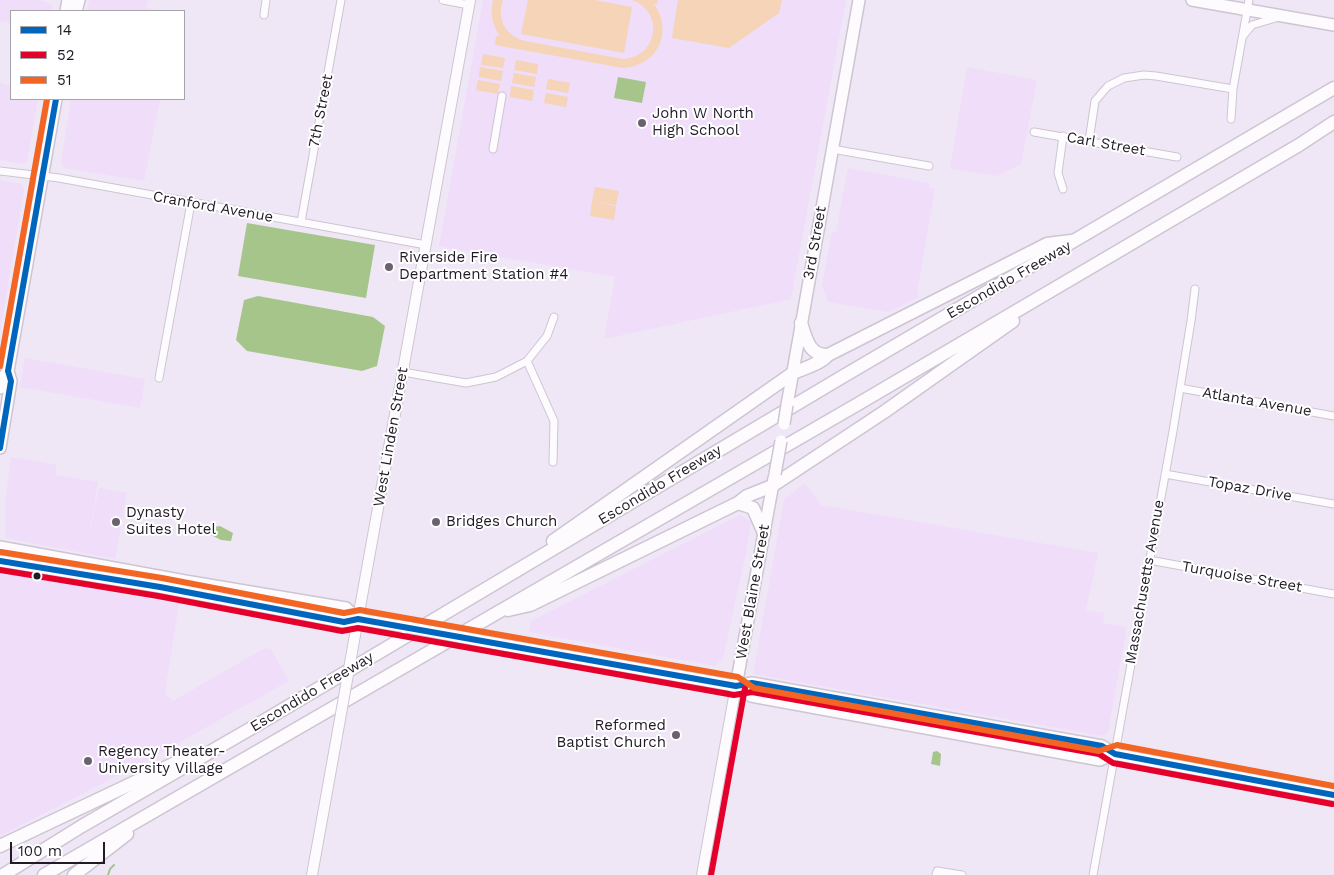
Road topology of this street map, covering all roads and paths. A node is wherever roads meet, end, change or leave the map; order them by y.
1 (266, 0) edge
2 (341, 0) edge
3 (443, 0) edge
4 (859, 0) edge
5 (1192, 0) edge
6 (469, 3) edge
7 (1248, 5) edge
8 (264, 14) dead end
9 (1282, 16) junction
10 (1334, 25) edge
11 (1243, 36) junction
12 (1334, 87) edge
13 (1233, 89) junction
14 (502, 96) dead end
15 (56, 100) edge
16 (1231, 119) dead end
17 (1334, 123) edge
18 (1034, 132) dead end
19 (1062, 136) junction
20 (1089, 141) junction
21 (493, 149) dead end
22 (832, 149) junction
23 (1177, 156) dead end
24 (929, 166) dead end
25 (0, 171) edge
26 (42, 177) junction
27 (1063, 189) dead end
28 (190, 203) junction
29 (301, 222) junction
30 (1079, 240) junction
31 (426, 245) junction
32 (1097, 263) junction
33 (1195, 289) dead end
34 (554, 317) dead end
35 (801, 323) junction
36 (828, 355) junction
37 (527, 361) junction
38 (8, 370) junction
39 (403, 372) junction
40 (159, 378) dead end
41 (792, 378) junction
42 (0, 388) edge
43 (1180, 388) junction
44 (1334, 416) edge
45 (0, 448) edge
46 (553, 462) dead end
47 (1165, 474) junction
48 (774, 480) junction
49 (738, 503) junction
50 (1334, 504) edge
51 (764, 533) junction
52 (0, 547) edge
53 (1149, 560) junction
54 (0, 561) edge
55 (485, 590) junction
56 (1334, 594) edge
57 (496, 612) junction
58 (358, 618) junction
59 (736, 686) junction
60 (262, 722) junction
61 (1115, 754) junction
62 (1334, 795) edge
63 (169, 802) junction
64 (0, 846) edge
65 (936, 873) edge
66 (2, 875) edge
67 (44, 875) edge
68 (74, 875) edge
69 (312, 875) edge
70 (702, 875) edge
71 (962, 875) edge
72 (1092, 875) edge

1 - 8 street
2 - 29 street, 7th Street
3 - 6 street
4 - 22 main road, 3rd Street
5 - 7 main road
6 - 31 main road, West Linden Street
7 - 9 main road
7 - 11 street
9 - 10 main road
9 - 11 street
11 - 13 street
12 - 30 highway, Escondido Freeway
13 - 16 street
13 - 20 street
14 - 21 street
15 - 26 main road
17 - 32 highway, Escondido Freeway
18 - 19 street, Carl Street
19 - 20 street, Carl Street
19 - 27 street
20 - 23 street, Carl Street
22 - 24 street
22 - 35 main road, 3rd Street
25 - 26 street, Cranford Avenue
26 - 28 street, Cranford Avenue
26 - 38 main road
28 - 29 street, Cranford Avenue
28 - 40 street
29 - 31 street, Cranford Avenue
30 - 36 highway
30 - 55 highway, Escondido Freeway
31 - 39 main road, West Linden Street
32 - 48 highway
32 - 57 highway, Escondido Freeway
33 - 43 street, Massachusetts Avenue
34 - 37 street
35 - 36 highway
35 - 41 main road, 3rd Street
36 - 41 highway
37 - 39 street
37 - 46 street
38 - 42 main road
38 - 45 main road
39 - 58 main road, West Linden Street
41 - 48 main road, 3rd Street, bridge
41 - 55 highway
43 - 44 street, Atlanta Avenue
43 - 47 street, Massachusetts Avenue
47 - 50 street, Topaz Drive
47 - 53 street, Massachusetts Avenue
48 - 49 highway
48 - 51 main road, West Blaine Street
49 - 51 highway
49 - 57 highway
51 - 59 main road, West Blaine Street
52 - 58 main road
53 - 56 street, Turquoise Street
53 - 61 street, Massachusetts Avenue
54 - 58 main road
55 - 60 highway, Escondido Freeway
57 - 63 highway, Escondido Freeway
58 - 59 main road, bridge
58 - 69 main road, West Linden Street, bridge
59 - 61 main road
59 - 70 main road, West Blaine Street
60 - 64 highway
60 - 66 highway, Escondido Freeway
61 - 62 main road
61 - 72 street, Massachusetts Avenue
63 - 67 highway, Escondido Freeway
63 - 68 highway
65 - 71 street

